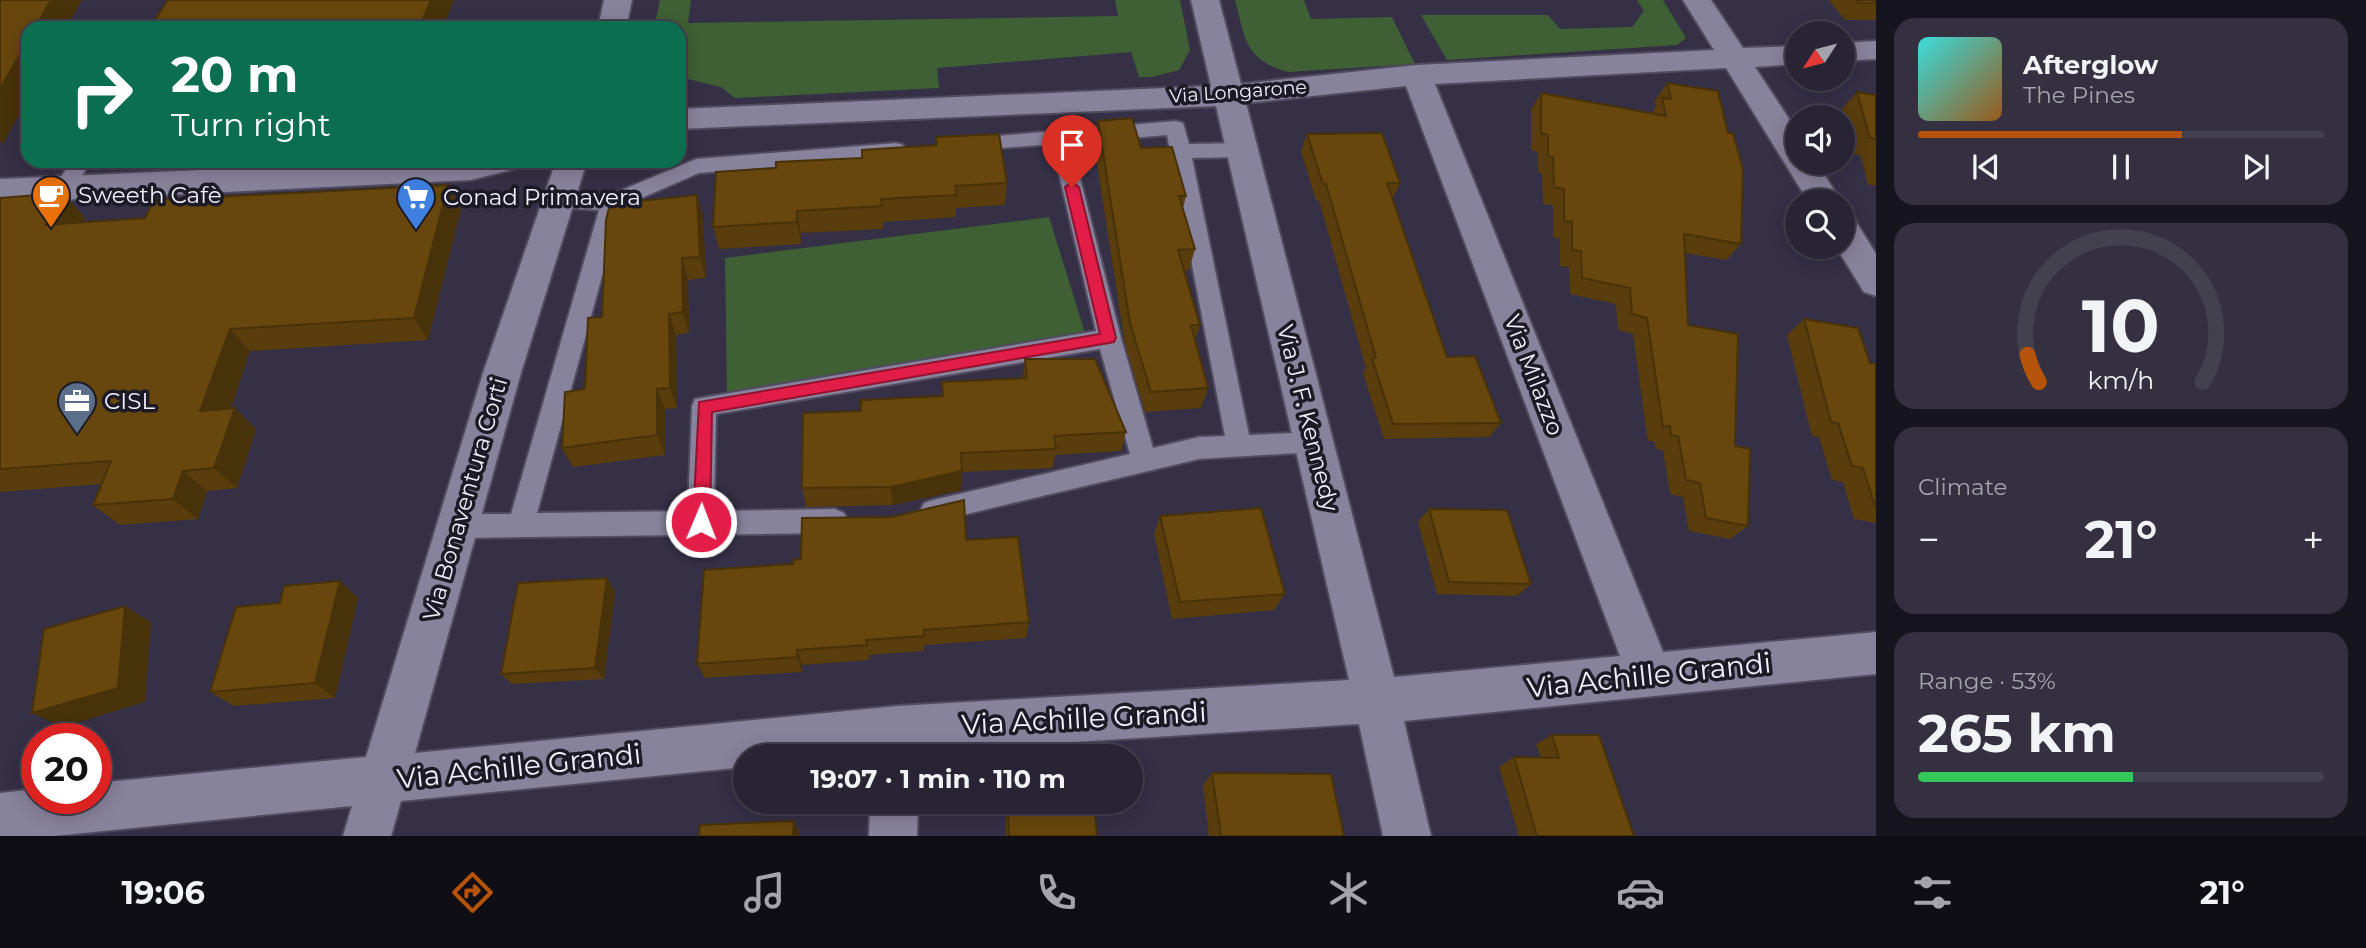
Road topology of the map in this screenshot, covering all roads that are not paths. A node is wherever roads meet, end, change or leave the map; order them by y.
1 (618, 0) edge
2 (1205, 0) edge
3 (1697, 0) edge
4 (614, 21) edge
5 (1876, 50) edge
6 (1855, 51) edge
7 (1785, 56) edge
8 (1737, 59) junction
9 (1417, 75) junction
10 (1228, 94) junction
11 (686, 119) edge
12 (1059, 137) junction
13 (1785, 137) edge
14 (952, 145) edge
15 (911, 149) edge
16 (1242, 150) junction
17 (1181, 151) junction
18 (77, 168) edge
19 (475, 168) edge
20 (572, 168) edge
21 (64, 189) junction
22 (0, 191) edge
23 (558, 202) junction
24 (612, 203) junction
25 (1855, 249) edge
26 (1876, 283) edge
27 (1109, 338) junction
28 (1314, 442) junction
29 (1239, 446) junction
30 (1145, 463) junction
31 (906, 517) edge
32 (866, 520) edge
33 (701, 522) junction
34 (521, 524) junction
35 (458, 526) junction
36 (1876, 653) edge
37 (1650, 675) junction
38 (1377, 702) junction
39 (896, 742) edge
40 (384, 779) junction
41 (894, 814) edge
42 (0, 817) edge
43 (367, 836) edge
44 (893, 836) edge
45 (1407, 836) edge

1 - 4 street
2 - 10 street, Via J. F. Kennedy
3 - 8 street
5 - 6 street
7 - 8 street, Via Longarone
8 - 9 street, Via Longarone
8 - 13 street
9 - 10 street, Via Longarone
9 - 37 street, Via Milazzo
10 - 11 street, Via Longarone
10 - 16 street, Via J. F. Kennedy
12 - 14 lane
12 - 17 lane
12 - 27 lane
15 - 24 lane
16 - 17 lane
16 - 28 street, Via J. F. Kennedy
17 - 29 lane
18 - 21 lane
19 - 21 street
20 - 23 street, Via Bonaventura Corti
21 - 22 street
23 - 24 lane
23 - 35 street, Via Bonaventura Corti
24 - 34 lane
25 - 26 street
27 - 30 lane
27 - 33 lane
28 - 29 lane
28 - 38 street, Via J. F. Kennedy
29 - 30 lane
30 - 31 lane
32 - 33 lane
33 - 34 lane
34 - 35 lane
35 - 40 street, Via Bonaventura Corti
36 - 37 street, Via Achille Grandi
37 - 38 street, Via Achille Grandi
38 - 39 street, Via Achille Grandi
38 - 45 street, Via J. F. Kennedy
39 - 40 street, Via Achille Grandi
40 - 42 street, Via Achille Grandi
40 - 43 street, Via Bonaventura Corti
41 - 44 street

